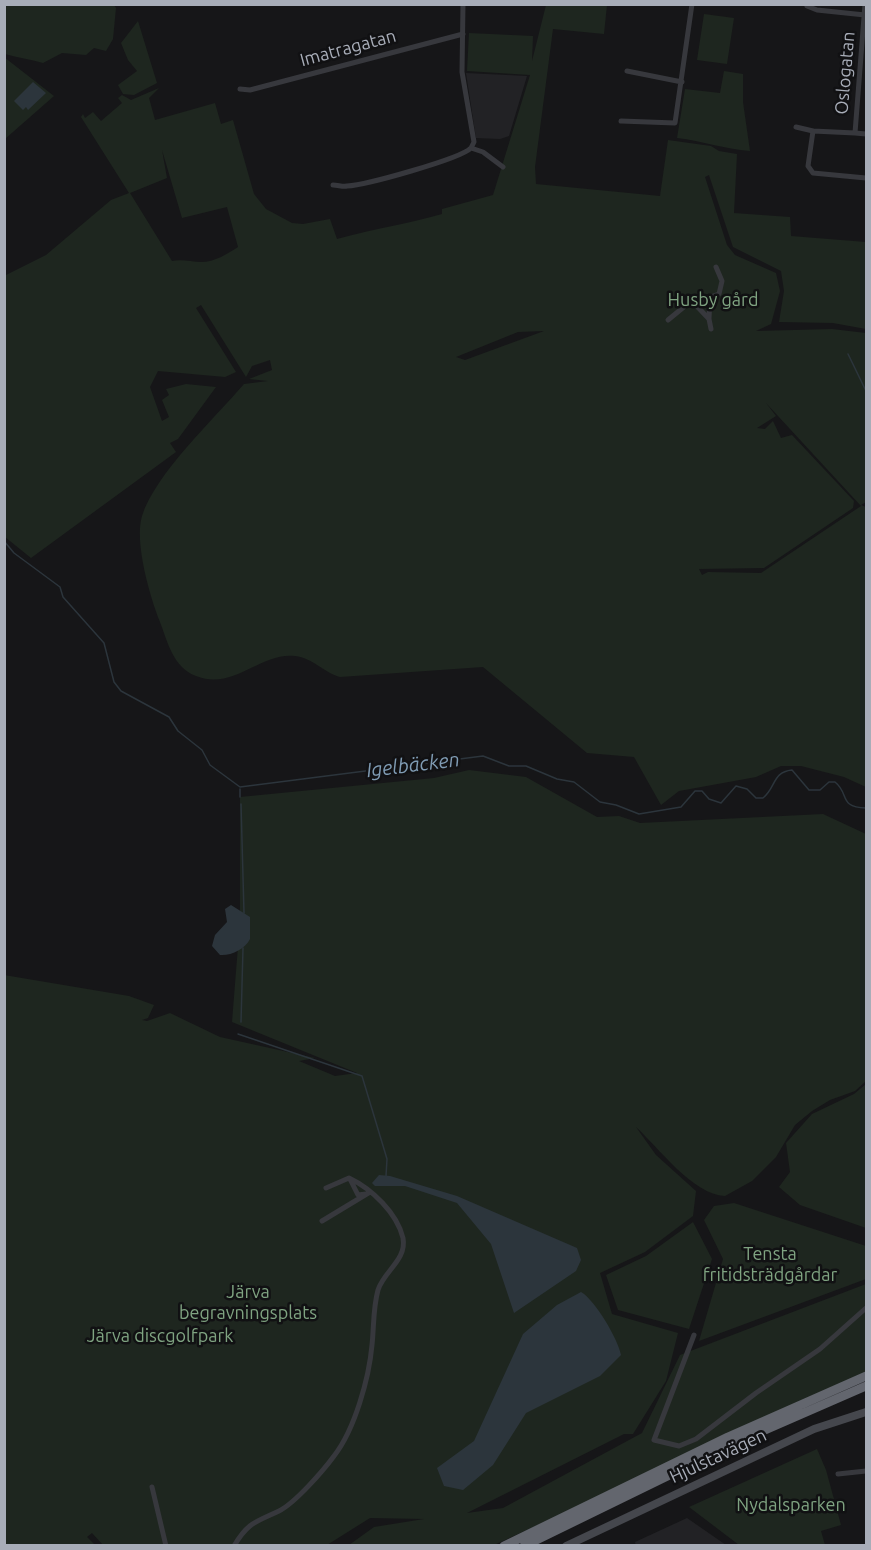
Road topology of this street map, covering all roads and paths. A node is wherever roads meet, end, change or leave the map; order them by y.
1 (463, 4) edge
2 (692, 4) edge
3 (866, 4) edge
4 (807, 6) dead end
5 (865, 15) junction
6 (463, 34) junction
7 (627, 71) dead end
8 (682, 82) junction
9 (240, 89) dead end
10 (621, 121) dead end
11 (796, 127) dead end
12 (813, 131) junction
13 (855, 133) junction
14 (867, 134) edge
15 (471, 148) junction
16 (503, 167) dead end
17 (867, 178) edge
18 (333, 185) dead end
19 (716, 267) dead end
20 (710, 297) junction
21 (693, 302) junction
22 (709, 318) junction
23 (668, 320) dead end
24 (711, 329) dead end
25 (350, 1178) junction
26 (326, 1188) dead end
27 (369, 1193) junction
28 (322, 1221) dead end
29 (867, 1308) edge
30 (694, 1335) dead end
31 (867, 1376) edge
32 (867, 1386) edge
33 (829, 1396) junction
34 (867, 1412) edge
35 (867, 1471) edge
36 (838, 1474) dead end
37 (639, 1484) junction
38 (152, 1487) dead end
39 (586, 1536) junction
40 (166, 1545) edge
41 (234, 1545) edge
42 (504, 1545) edge
43 (524, 1545) edge
44 (566, 1545) edge
45 (573, 1545) edge

1 - 6 street
2 - 8 street
3 - 5 street, Oslogatan
4 - 5 street, Oslogatan
5 - 13 street, Oslogatan
6 - 9 street, Imatragatan
6 - 15 street
7 - 8 street
8 - 10 street
11 - 12 street
12 - 13 street, Oslogatan
12 - 17 street, Oslogatan
13 - 14 street, Oslogatan
15 - 16 street
15 - 18 street
19 - 20 street
20 - 21 street
20 - 22 street
21 - 22 street
21 - 23 street
22 - 24 street
25 - 26 street
25 - 27 street
25 - 27 street
27 - 28 street
27 - 41 street
29 - 30 street
31 - 33 highway
32 - 33 highway
33 - 37 highway
34 - 39 main road, Hjulstavägen
35 - 36 street
37 - 42 highway
37 - 43 highway
38 - 40 street
39 - 44 main road, Hjulstavägen
39 - 45 main road, Hjulstavägen

